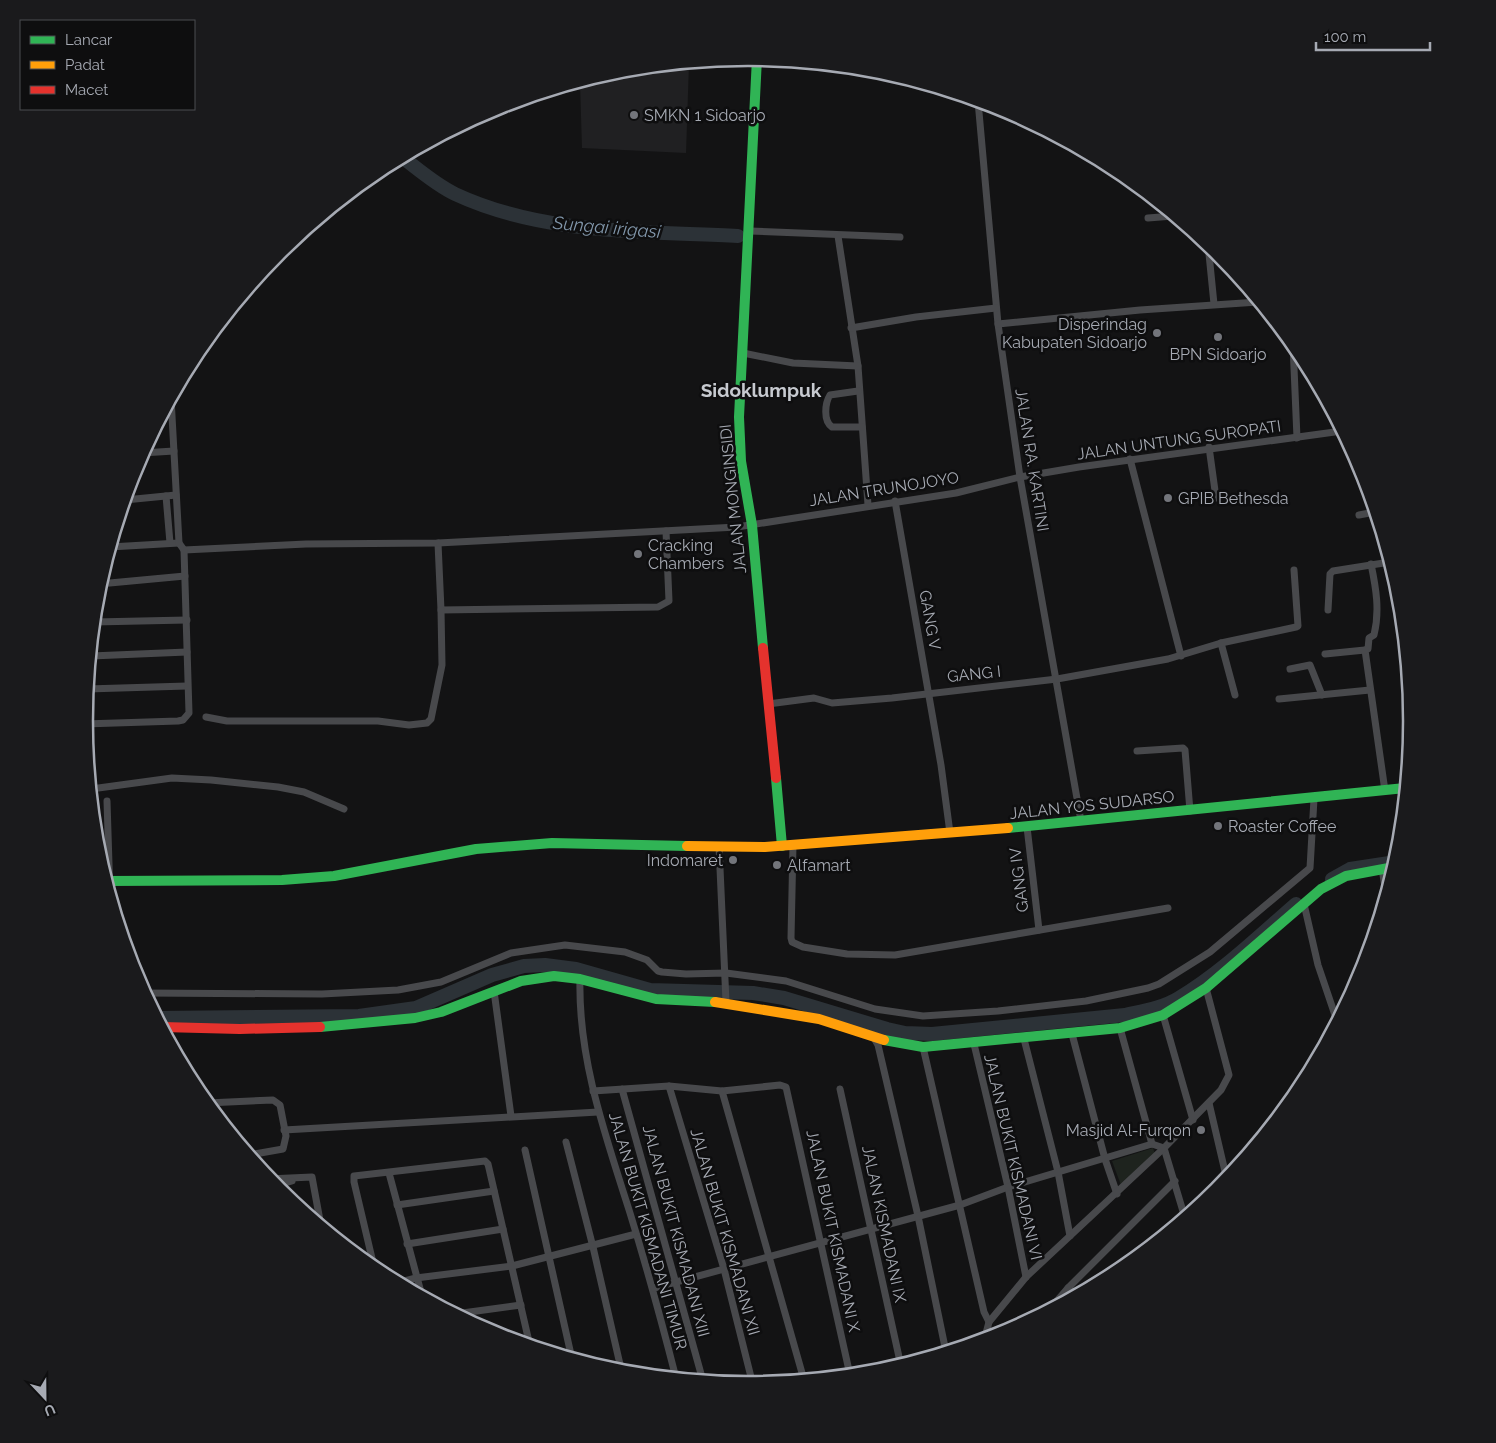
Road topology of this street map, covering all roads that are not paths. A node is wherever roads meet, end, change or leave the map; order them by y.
1 (757, 66) edge
2 (979, 108) edge
3 (1165, 217) edge
4 (1148, 218) dead end
5 (750, 231) junction
6 (838, 236) junction
7 (900, 237) dead end
8 (1209, 256) edge
9 (1252, 302) edge
10 (1214, 304) junction
11 (996, 308) junction
12 (998, 324) junction
13 (851, 328) junction
14 (743, 354) junction
15 (1294, 358) edge
16 (858, 366) junction
17 (858, 391) junction
18 (171, 413) edge
19 (862, 427) junction
20 (1336, 432) edge
21 (1298, 438) junction
22 (1209, 448) junction
23 (174, 451) junction
24 (151, 452) edge
25 (1130, 459) junction
26 (1020, 477) junction
27 (176, 495) junction
28 (166, 496) junction
29 (1216, 498) dead end
30 (132, 499) edge
31 (895, 502) junction
32 (868, 505) junction
33 (1369, 513) edge
34 (1359, 515) dead end
35 (752, 525) junction
36 (666, 532) junction
37 (170, 543) junction
38 (179, 543) junction
39 (438, 543) junction
40 (117, 547) edge
41 (184, 550) junction
42 (1384, 563) edge
43 (1371, 564) junction
44 (1294, 570) dead end
45 (185, 576) junction
46 (108, 583) edge
47 (441, 610) junction
48 (1328, 610) dead end
49 (187, 620) junction
50 (100, 622) edge
51 (1222, 643) junction
52 (1365, 650) junction
53 (187, 652) junction
54 (1325, 654) dead end
55 (96, 656) edge
56 (1181, 656) junction
57 (1290, 669) dead end
58 (1057, 679) junction
59 (187, 686) junction
60 (94, 689) edge
61 (1370, 690) junction
62 (928, 692) junction
63 (1235, 695) dead end
64 (1322, 695) junction
65 (1279, 699) dead end
66 (768, 704) junction
67 (206, 717) dead end
68 (93, 724) edge
69 (1138, 751) dead end
70 (96, 787) edge
71 (1400, 789) edge
72 (1385, 791) junction
73 (1314, 799) junction
74 (107, 801) dead end
75 (344, 809) dead end
76 (1190, 810) junction
77 (1081, 821) junction
78 (1027, 827) junction
79 (950, 833) junction
80 (793, 845) junction
81 (719, 846) junction
82 (782, 846) junction
83 (108, 861) edge
84 (1386, 868) edge
85 (1382, 869) junction
86 (1384, 879) edge
87 (113, 881) edge
88 (1304, 904) junction
89 (1168, 908) dead end
90 (1039, 930) junction
91 (726, 976) junction
92 (580, 979) junction
93 (1206, 988) junction
94 (494, 991) junction
95 (152, 993) edge
96 (726, 999) junction
97 (1335, 1013) edge
98 (1162, 1015) junction
99 (169, 1027) edge
100 (1120, 1028) junction
101 (1072, 1034) junction
102 (874, 1038) junction
103 (1024, 1039) junction
104 (974, 1044) junction
105 (923, 1047) junction
106 (669, 1086) junction
107 (622, 1089) junction
108 (840, 1089) dead end
109 (593, 1090) junction
110 (722, 1091) junction
111 (1209, 1102) junction
112 (215, 1103) edge
113 (598, 1112) junction
114 (511, 1116) junction
115 (1193, 1120) junction
116 (284, 1130) junction
117 (566, 1142) dead end
118 (1152, 1144) junction
119 (1164, 1148) junction
120 (525, 1150) dead end
121 (255, 1154) edge
122 (1105, 1159) junction
123 (1225, 1171) edge
124 (1058, 1172) junction
125 (389, 1173) junction
126 (302, 1178) junction
127 (279, 1179) edge
128 (1175, 1181) junction
129 (284, 1183) edge
130 (1008, 1187) junction
131 (494, 1191) junction
132 (1117, 1194) junction
133 (397, 1205) junction
134 (960, 1205) junction
135 (1182, 1212) edge
136 (315, 1213) edge
137 (918, 1216) junction
138 (503, 1229) junction
139 (871, 1229) junction
140 (636, 1234) junction
141 (1070, 1236) junction
142 (820, 1243) junction
143 (407, 1244) junction
144 (593, 1247) junction
145 (548, 1256) junction
146 (373, 1258) edge
147 (769, 1258) junction
148 (512, 1266) junction
149 (724, 1269) junction
150 (1026, 1277) junction
151 (416, 1278) junction
152 (407, 1280) edge
153 (676, 1281) junction
154 (654, 1288) junction
155 (1068, 1288) junction
156 (420, 1289) edge
157 (1072, 1291) edge
158 (1060, 1298) edge
159 (521, 1305) junction
160 (466, 1313) edge
161 (989, 1322) junction
162 (986, 1332) edge
163 (527, 1338) edge
164 (945, 1346) edge
165 (570, 1352) edge
166 (899, 1358) edge
167 (620, 1364) edge
168 (848, 1369) edge
169 (675, 1372) edge
170 (802, 1374) edge
171 (701, 1375) edge
172 (751, 1377) edge

1 - 5 street, JALAN MONGINSIDI
2 - 11 street, JALAN RA. KARTINI
3 - 4 street
5 - 6 street
5 - 14 street, JALAN MONGINSIDI
6 - 7 street
6 - 13 street
8 - 10 street
9 - 10 street
10 - 12 street
11 - 12 street, JALAN RA. KARTINI
11 - 13 street
12 - 26 street, JALAN RA. KARTINI
13 - 16 street
14 - 16 street
14 - 35 street, JALAN MONGINSIDI
15 - 21 street
16 - 17 street
17 - 19 street
17 - 19 street
18 - 23 street
19 - 32 street
20 - 21 street, JALAN UNTUNG SUROPATI
21 - 22 street, JALAN UNTUNG SUROPATI
22 - 25 street, JALAN UNTUNG SUROPATI
22 - 29 street
23 - 24 street
23 - 27 street
25 - 26 street, JALAN UNTUNG SUROPATI
25 - 56 street
26 - 31 street, JALAN TRUNOJOYO
26 - 58 street, JALAN RA. KARTINI
27 - 28 street
27 - 38 street
28 - 30 street
28 - 37 street
31 - 32 street, JALAN TRUNOJOYO
31 - 62 street, GANG V
32 - 35 street, JALAN TRUNOJOYO
33 - 34 street
35 - 36 street, JALAN TRUNOJOYO
35 - 66 street, JALAN MONGINSIDI
36 - 39 street, JALAN TRUNOJOYO
36 - 47 street
37 - 38 street
37 - 40 street
38 - 41 street
39 - 41 street, JALAN TRUNOJOYO
39 - 47 street
41 - 45 street
42 - 43 street
43 - 48 street
43 - 52 street
44 - 51 street, GANG I
45 - 46 street
45 - 49 street
47 - 67 street
49 - 50 street
49 - 53 street
51 - 56 street, GANG I
51 - 63 street
52 - 54 street
52 - 61 street
53 - 55 street
53 - 59 street
56 - 58 street, GANG I
57 - 64 street
58 - 62 street, GANG I
58 - 77 street, JALAN RA. KARTINI
59 - 60 street
59 - 68 street
61 - 64 street
61 - 72 street
62 - 66 street, GANG I
62 - 79 street, GANG V
64 - 65 street
66 - 82 street, JALAN MONGINSIDI
69 - 76 street
70 - 75 street
71 - 72 street, JALAN YOS SUDARSO
72 - 73 street, JALAN YOS SUDARSO
73 - 76 street, JALAN YOS SUDARSO
73 - 91 street
74 - 83 street
76 - 77 street, JALAN YOS SUDARSO
77 - 78 street, JALAN YOS SUDARSO
78 - 79 street, JALAN YOS SUDARSO
78 - 90 street, GANG IV
79 - 80 street, JALAN YOS SUDARSO
80 - 82 street, JALAN YOS SUDARSO
80 - 90 street
81 - 82 street, JALAN YOS SUDARSO
81 - 87 street, JALAN YOS SUDARSO
81 - 91 street
84 - 85 street
85 - 86 street
85 - 88 street
88 - 93 street
88 - 97 street
89 - 90 street
91 - 95 street
91 - 96 street
92 - 94 street
92 - 96 street
92 - 109 street, JALAN BUKIT KISMADANI TIMUR
93 - 98 street
93 - 111 street
94 - 99 street
94 - 114 street
96 - 102 street
98 - 100 street
98 - 115 street
100 - 101 street
100 - 118 street
101 - 103 street
101 - 122 street
102 - 105 street
102 - 137 street
103 - 104 street
103 - 124 street
104 - 105 street
104 - 130 street, JALAN BUKIT KISMADANI VI
105 - 134 street
106 - 107 street
106 - 110 street
106 - 149 street, JALAN BUKIT KISMADANI XII
107 - 109 street
107 - 153 street, JALAN BUKIT KISMADANI XIII
108 - 139 street, JALAN KISMADANI IX
109 - 113 street, JALAN BUKIT KISMADANI TIMUR
110 - 142 street, JALAN BUKIT KISMADANI X
110 - 147 street
111 - 115 street
111 - 123 street
112 - 116 street
113 - 114 street
113 - 140 street, JALAN BUKIT KISMADANI TIMUR
114 - 116 street
115 - 119 street
116 - 121 street
117 - 144 street
118 - 119 street
118 - 122 street
119 - 128 street
119 - 132 street
120 - 145 street
122 - 124 street
122 - 132 street
124 - 130 street
124 - 141 street
125 - 131 street
125 - 133 street
125 - 146 street
126 - 127 street
126 - 129 street
126 - 136 street
128 - 135 street
128 - 155 street
130 - 134 street
130 - 150 street, JALAN BUKIT KISMADANI VI
131 - 133 street
131 - 138 street
132 - 141 street
133 - 143 street
134 - 137 street
134 - 161 street
137 - 139 street
137 - 164 street
138 - 143 street
138 - 148 street
139 - 142 street
139 - 166 street, JALAN KISMADANI IX
140 - 144 street
140 - 154 street, JALAN BUKIT KISMADANI TIMUR
141 - 150 street
142 - 147 street
142 - 168 street, JALAN BUKIT KISMADANI X
143 - 151 street
144 - 145 street
144 - 167 street
145 - 148 street
145 - 165 street
147 - 149 street
147 - 170 street
148 - 151 street
148 - 159 street
149 - 153 street
149 - 172 street, JALAN BUKIT KISMADANI XII
150 - 161 street
151 - 152 street
151 - 156 street
153 - 154 street
153 - 171 street, JALAN BUKIT KISMADANI XIII
154 - 169 street, JALAN BUKIT KISMADANI TIMUR
155 - 157 street
155 - 158 street
159 - 160 street
159 - 163 street
161 - 162 street

